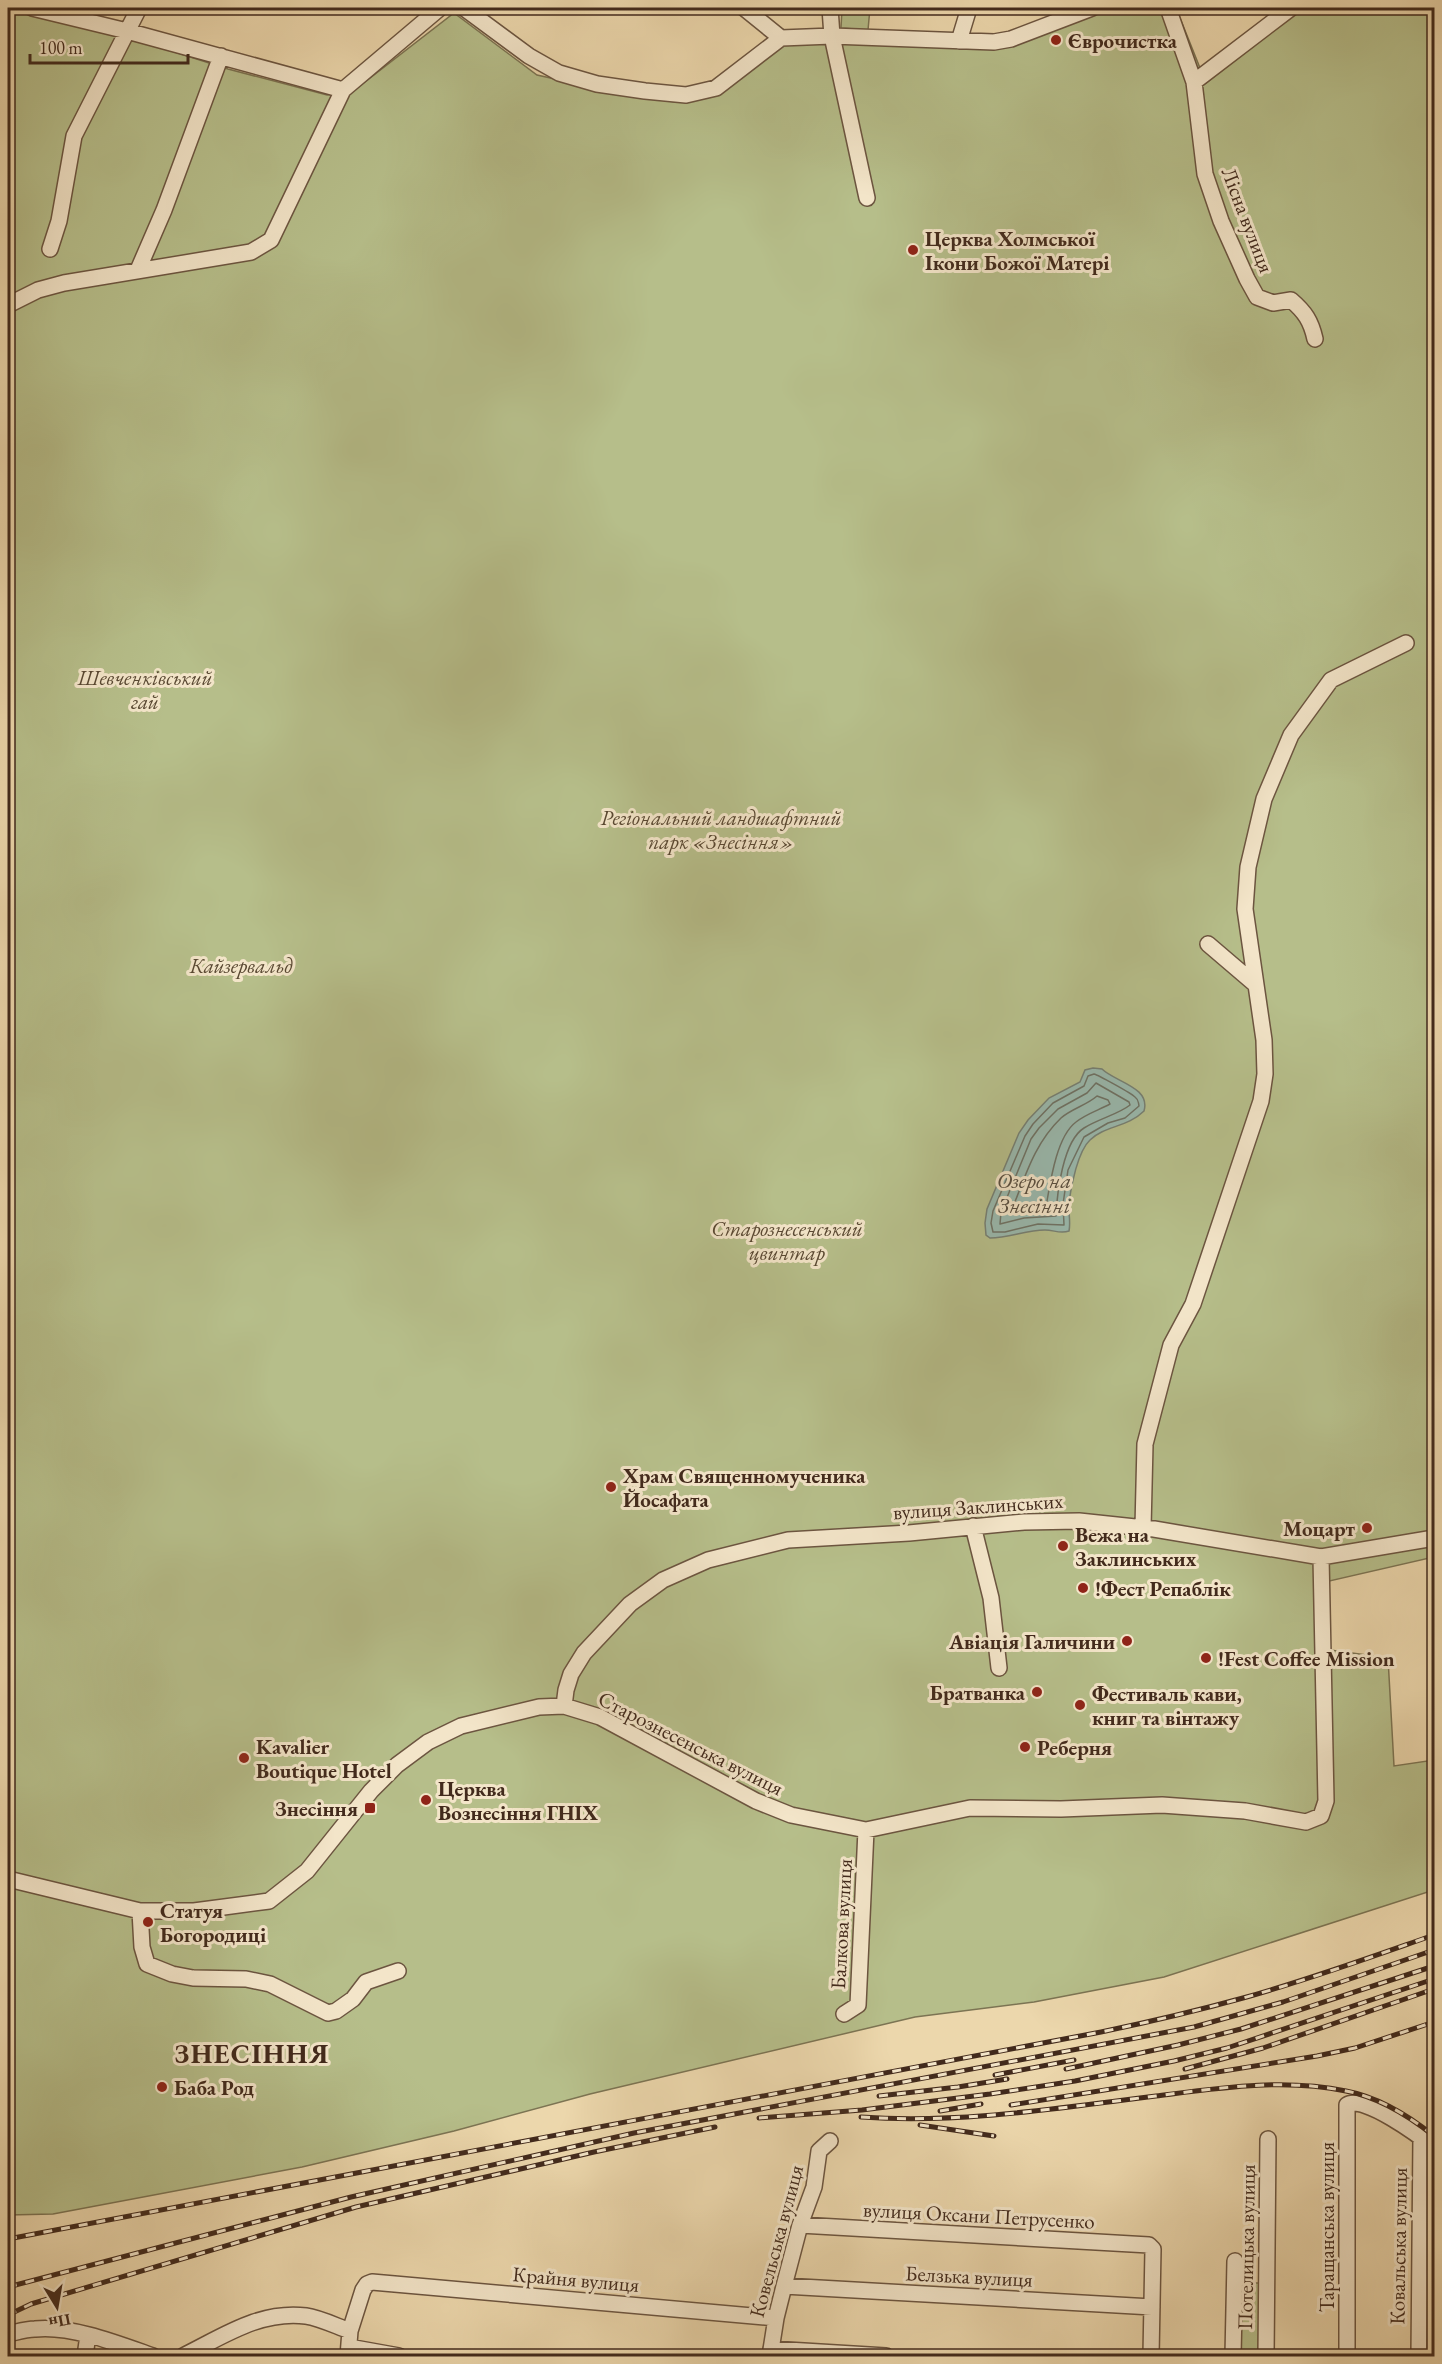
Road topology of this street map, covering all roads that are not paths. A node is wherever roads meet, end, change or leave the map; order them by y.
1 (32, 8) edge
2 (139, 8) edge
3 (440, 8) edge
4 (464, 8) edge
5 (744, 8) edge
6 (830, 8) edge
7 (969, 8) edge
8 (1092, 8) edge
9 (1168, 8) edge
10 (1291, 8) edge
11 (127, 31) junction
12 (832, 36) junction
13 (781, 39) junction
14 (959, 41) junction
15 (221, 56) junction
16 (1194, 82) junction
17 (343, 90) junction
18 (867, 198) dead end
19 (50, 249) dead end
20 (138, 270) junction
21 (8, 305) edge
22 (1315, 339) dead end
23 (1406, 643) dead end
24 (1208, 944) dead end
25 (1256, 985) junction
26 (973, 1526) junction
27 (1143, 1528) junction
28 (1434, 1539) edge
29 (1321, 1557) junction
30 (999, 1668) dead end
31 (564, 1706) junction
32 (866, 1830) junction
33 (8, 1879) edge
34 (140, 1911) junction
35 (398, 1971) dead end
36 (844, 2014) dead end
37 (1421, 2136) junction
38 (1268, 2139) dead end
39 (830, 2141) dead end
40 (1434, 2148) edge
41 (800, 2225) junction
42 (1235, 2261) dead end
43 (784, 2286) junction
44 (1152, 2307) junction
45 (776, 2318) junction
46 (350, 2331) junction
47 (8, 2334) edge
48 (88, 2336) junction
49 (348, 2352) edge
50 (771, 2353) edge
51 (85, 2356) edge
52 (153, 2356) edge
53 (183, 2356) edge
54 (399, 2356) edge
55 (886, 2356) edge
56 (1151, 2356) edge
57 (1233, 2356) edge
58 (1266, 2356) edge
59 (1347, 2356) edge
60 (1419, 2356) edge

1 - 11 street
2 - 11 street
3 - 17 street
4 - 13 street
5 - 13 street
6 - 12 street
7 - 14 street
8 - 14 street
9 - 16 street, Лісна вулиця
10 - 16 street
11 - 15 street
11 - 19 street
12 - 13 street
12 - 14 street
12 - 18 street
15 - 17 street
15 - 20 street
16 - 22 street, Лісна вулиця
17 - 20 street
20 - 21 street
23 - 25 street
24 - 25 street
25 - 27 street
26 - 27 street, вулиця Заклинських
26 - 30 street
26 - 31 street, вулиця Заклинських
27 - 29 street, вулиця Заклинських
28 - 29 street, вулиця Заклинських
29 - 32 street, Старознесенська вулиця
31 - 32 street, Старознесенська вулиця
31 - 34 street, Старознесенська вулиця
32 - 36 street, Балкова вулиця
33 - 34 street, Старознесенська вулиця
34 - 35 street
37 - 40 street
37 - 59 street, Таращанська вулиця
37 - 60 street, Ковальська вулиця
38 - 58 street, Потелицька вулиця
39 - 41 street, Ковельська вулиця
41 - 43 street, Ковельська вулиця
41 - 44 street, вулиця Оксани Петрусенко
42 - 57 street
43 - 44 street, Белзька вулиця
43 - 45 street, Ковельська вулиця
44 - 56 street
45 - 46 street, Крайня вулиця
45 - 50 street, Ковельська вулиця
46 - 49 street
46 - 53 street
47 - 48 street
48 - 51 street
48 - 52 street
49 - 54 street
50 - 55 street

